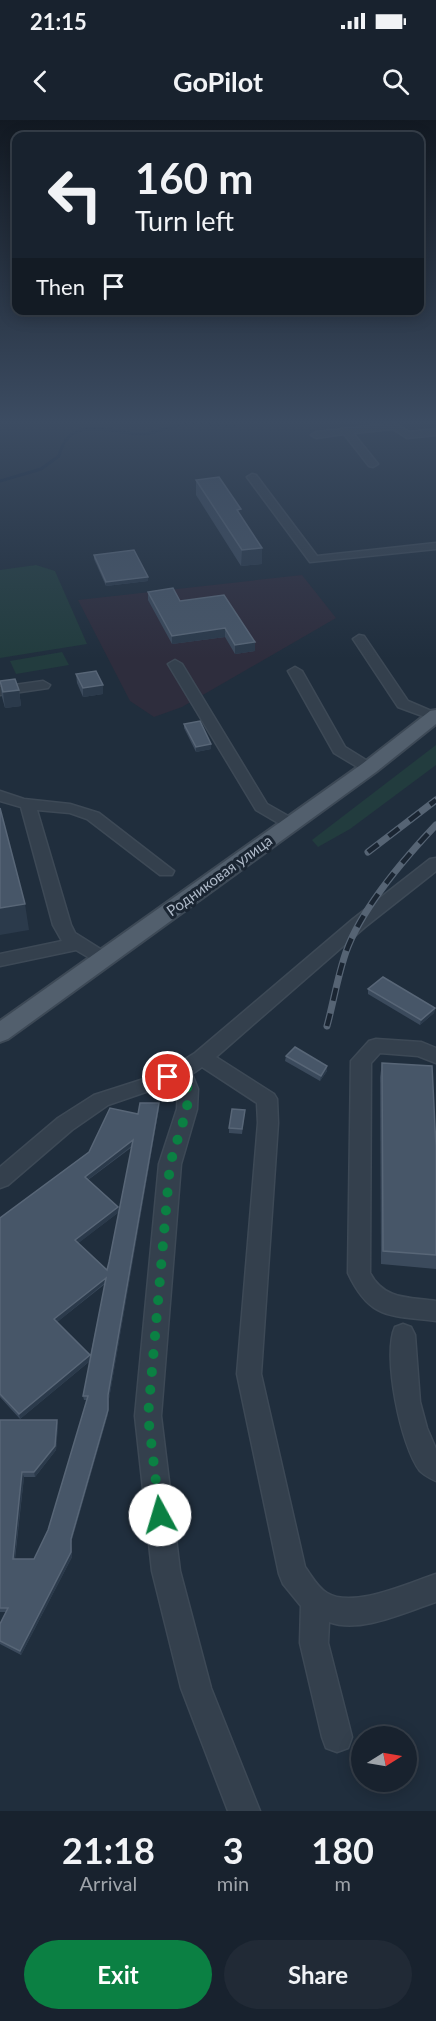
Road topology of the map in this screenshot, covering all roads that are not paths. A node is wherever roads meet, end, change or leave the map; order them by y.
1 (271, 502) edge
2 (436, 546) edge
3 (359, 639) dead end
4 (175, 664) dead end
5 (295, 671) dead end
6 (43, 685) dead end
7 (0, 691) edge
8 (435, 716) edge
9 (369, 768) junction
10 (0, 796) edge
11 (28, 806) junction
12 (291, 824) junction
13 (436, 863) edge
14 (166, 871) dead end
15 (79, 943) junction
16 (40, 952) junction
17 (104, 959) junction
18 (0, 960) edge
19 (0, 973) edge
20 (0, 1032) edge
21 (436, 1056) edge
22 (202, 1058) junction
23 (181, 1071) junction
24 (0, 1179) edge
25 (436, 1311) edge
26 (403, 1335) dead end
27 (436, 1468) edge
28 (436, 1588) edge
29 (315, 1602) junction
30 (337, 1737) dead end
31 (244, 1811) edge

1 - 2 street
3 - 8 street
4 - 12 street
5 - 9 street
6 - 7 street
8 - 9 main road, Родниковая улица
9 - 12 main road, Родниковая улица
10 - 11 street
11 - 14 street
11 - 15 street
12 - 17 main road, Родниковая улица
13 - 22 street
15 - 16 street
15 - 17 street
16 - 18 street
16 - 19 street
17 - 20 main road, Родниковая улица
21 - 25 street
22 - 23 street
22 - 29 street
23 - 24 street
23 - 31 street
26 - 27 street
28 - 29 street
29 - 30 street

